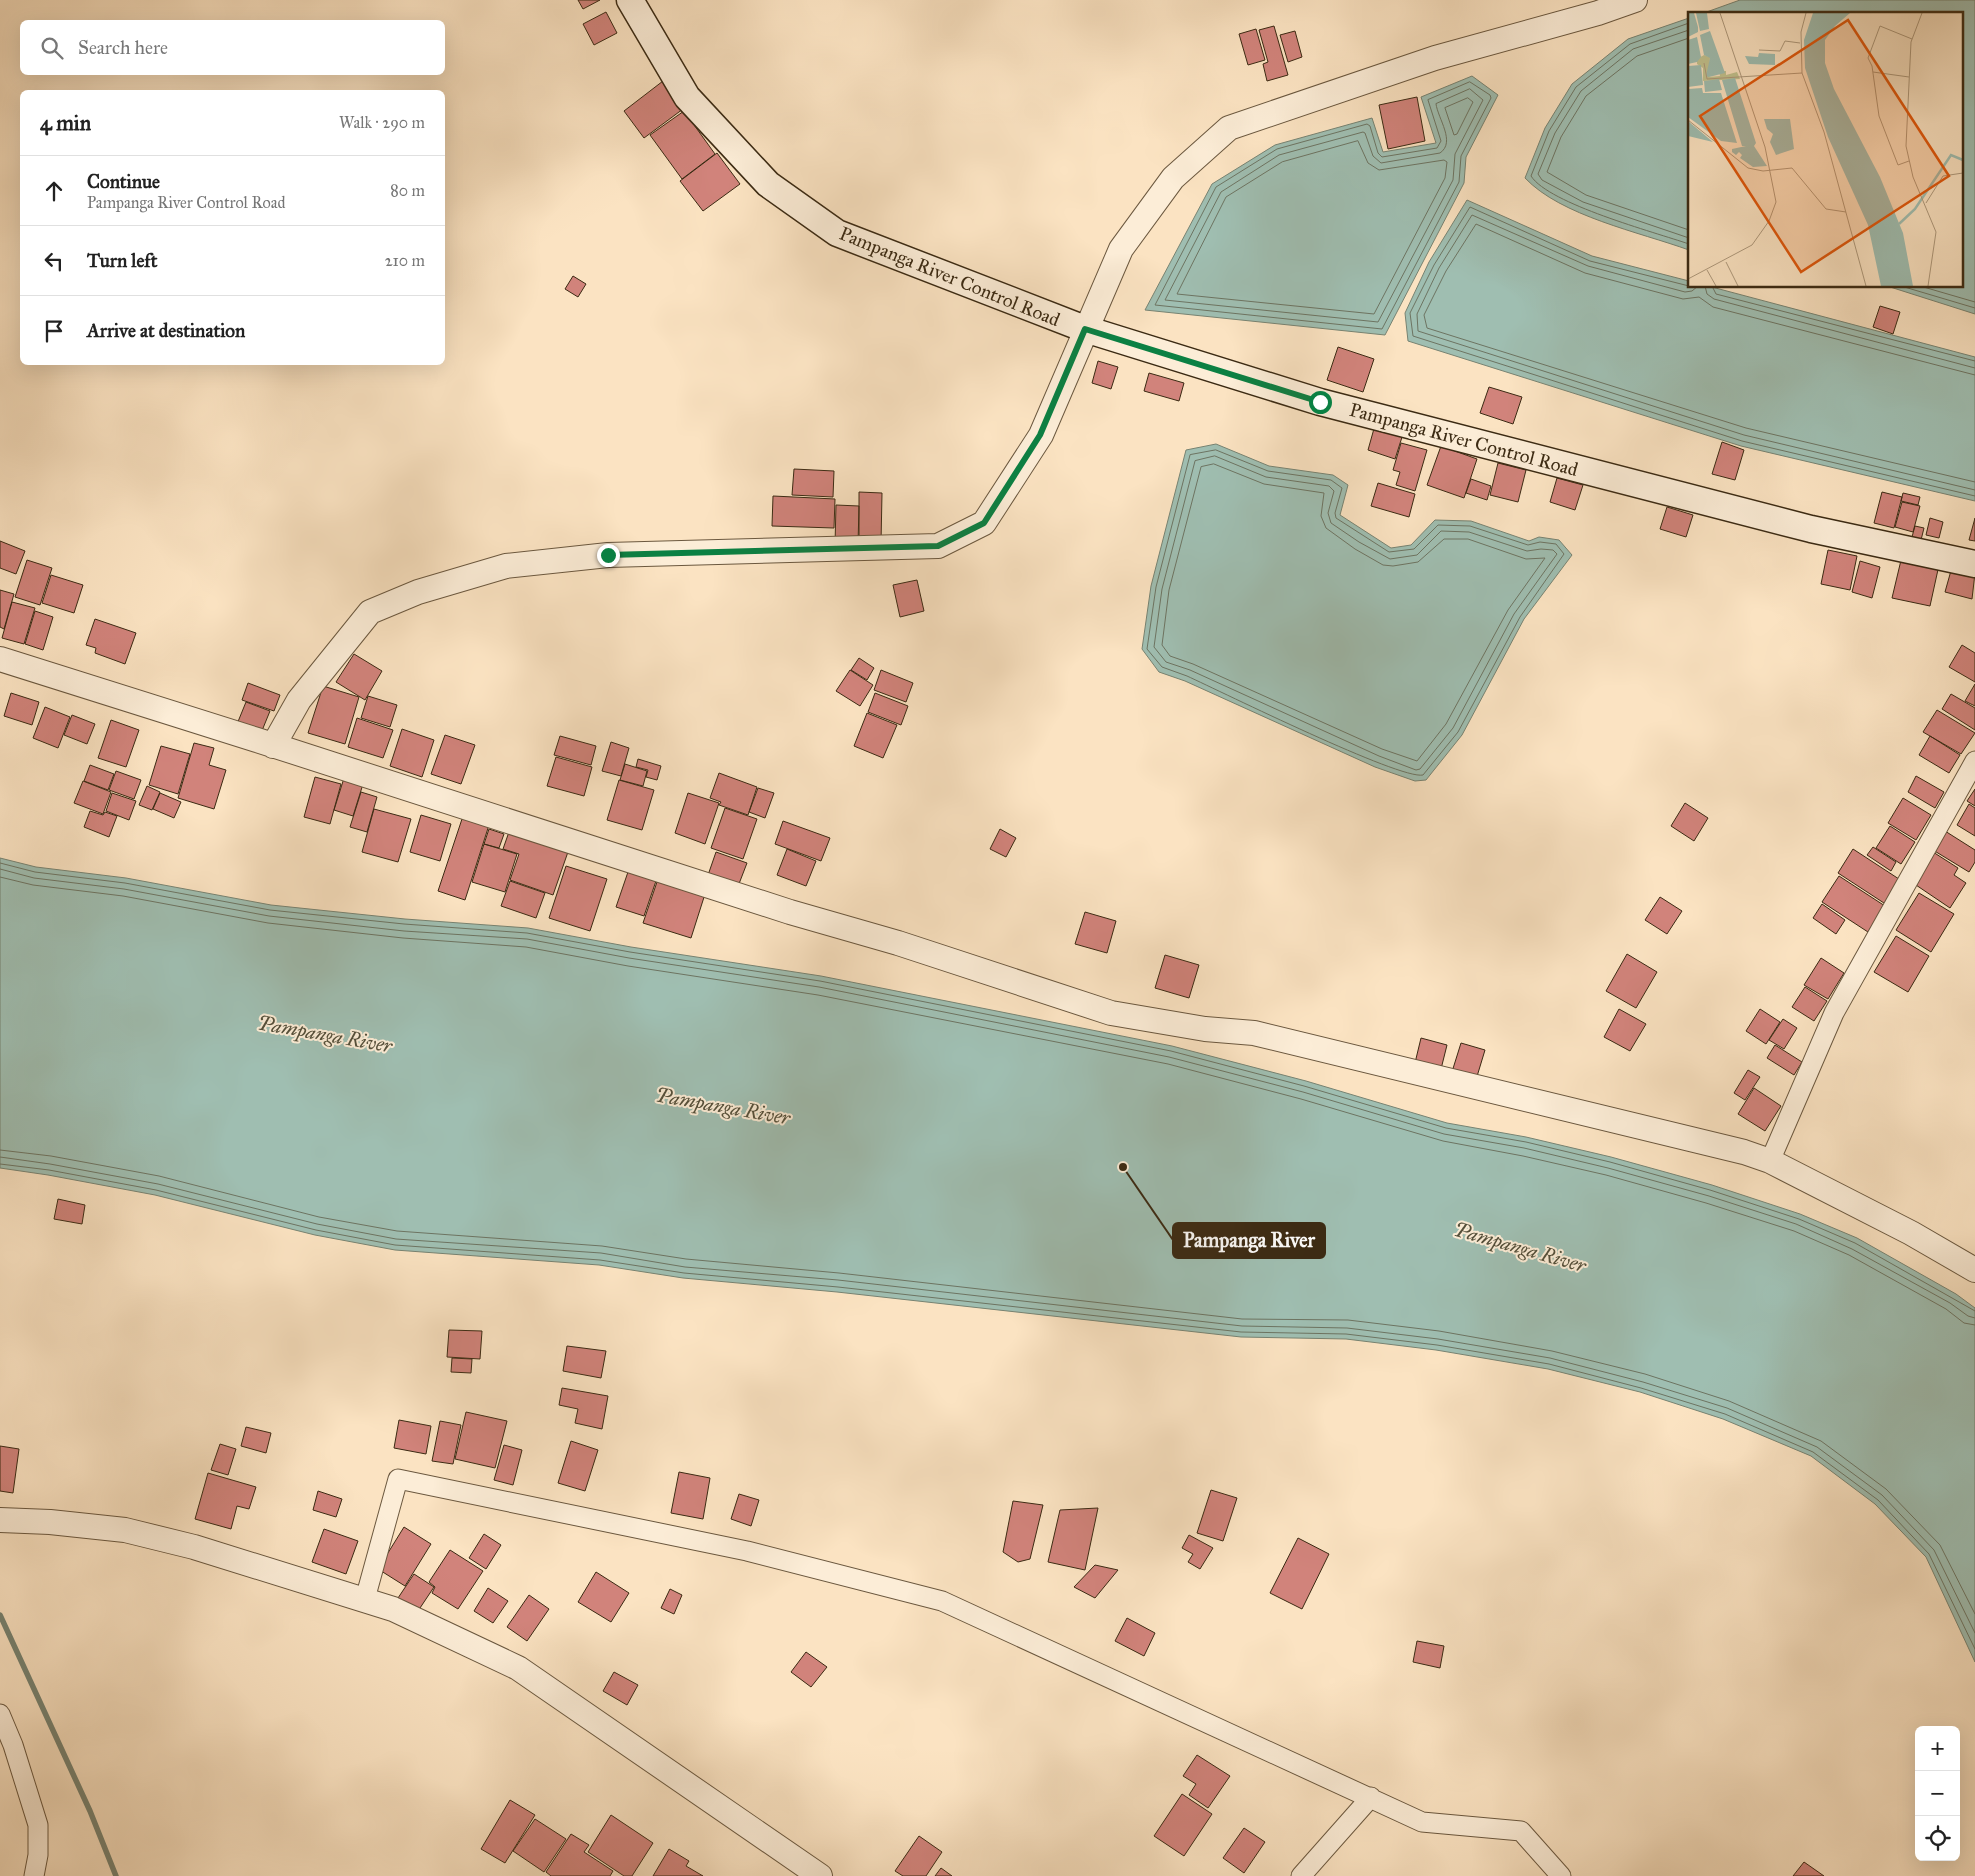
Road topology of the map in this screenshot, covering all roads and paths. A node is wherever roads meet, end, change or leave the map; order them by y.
1 (630, 0) edge
2 (1635, 0) edge
3 (1085, 329) junction
4 (1975, 564) edge
5 (0, 659) edge
6 (273, 746) junction
7 (1975, 761) edge
8 (1770, 1161) junction
9 (1975, 1270) edge
10 (0, 1520) edge
11 (365, 1599) junction
12 (0, 1714) edge
13 (1371, 1797) junction
14 (34, 1876) edge
15 (820, 1876) edge
16 (1301, 1876) edge
17 (1561, 1876) edge

1 - 3 main road, Pampanga River Control Road
2 - 3 street
3 - 4 main road, Pampanga River Control Road
3 - 6 street
5 - 6 street
6 - 8 street
7 - 8 street
8 - 9 street
10 - 11 street
11 - 13 street
11 - 15 street
12 - 14 street
13 - 16 street
13 - 17 street

